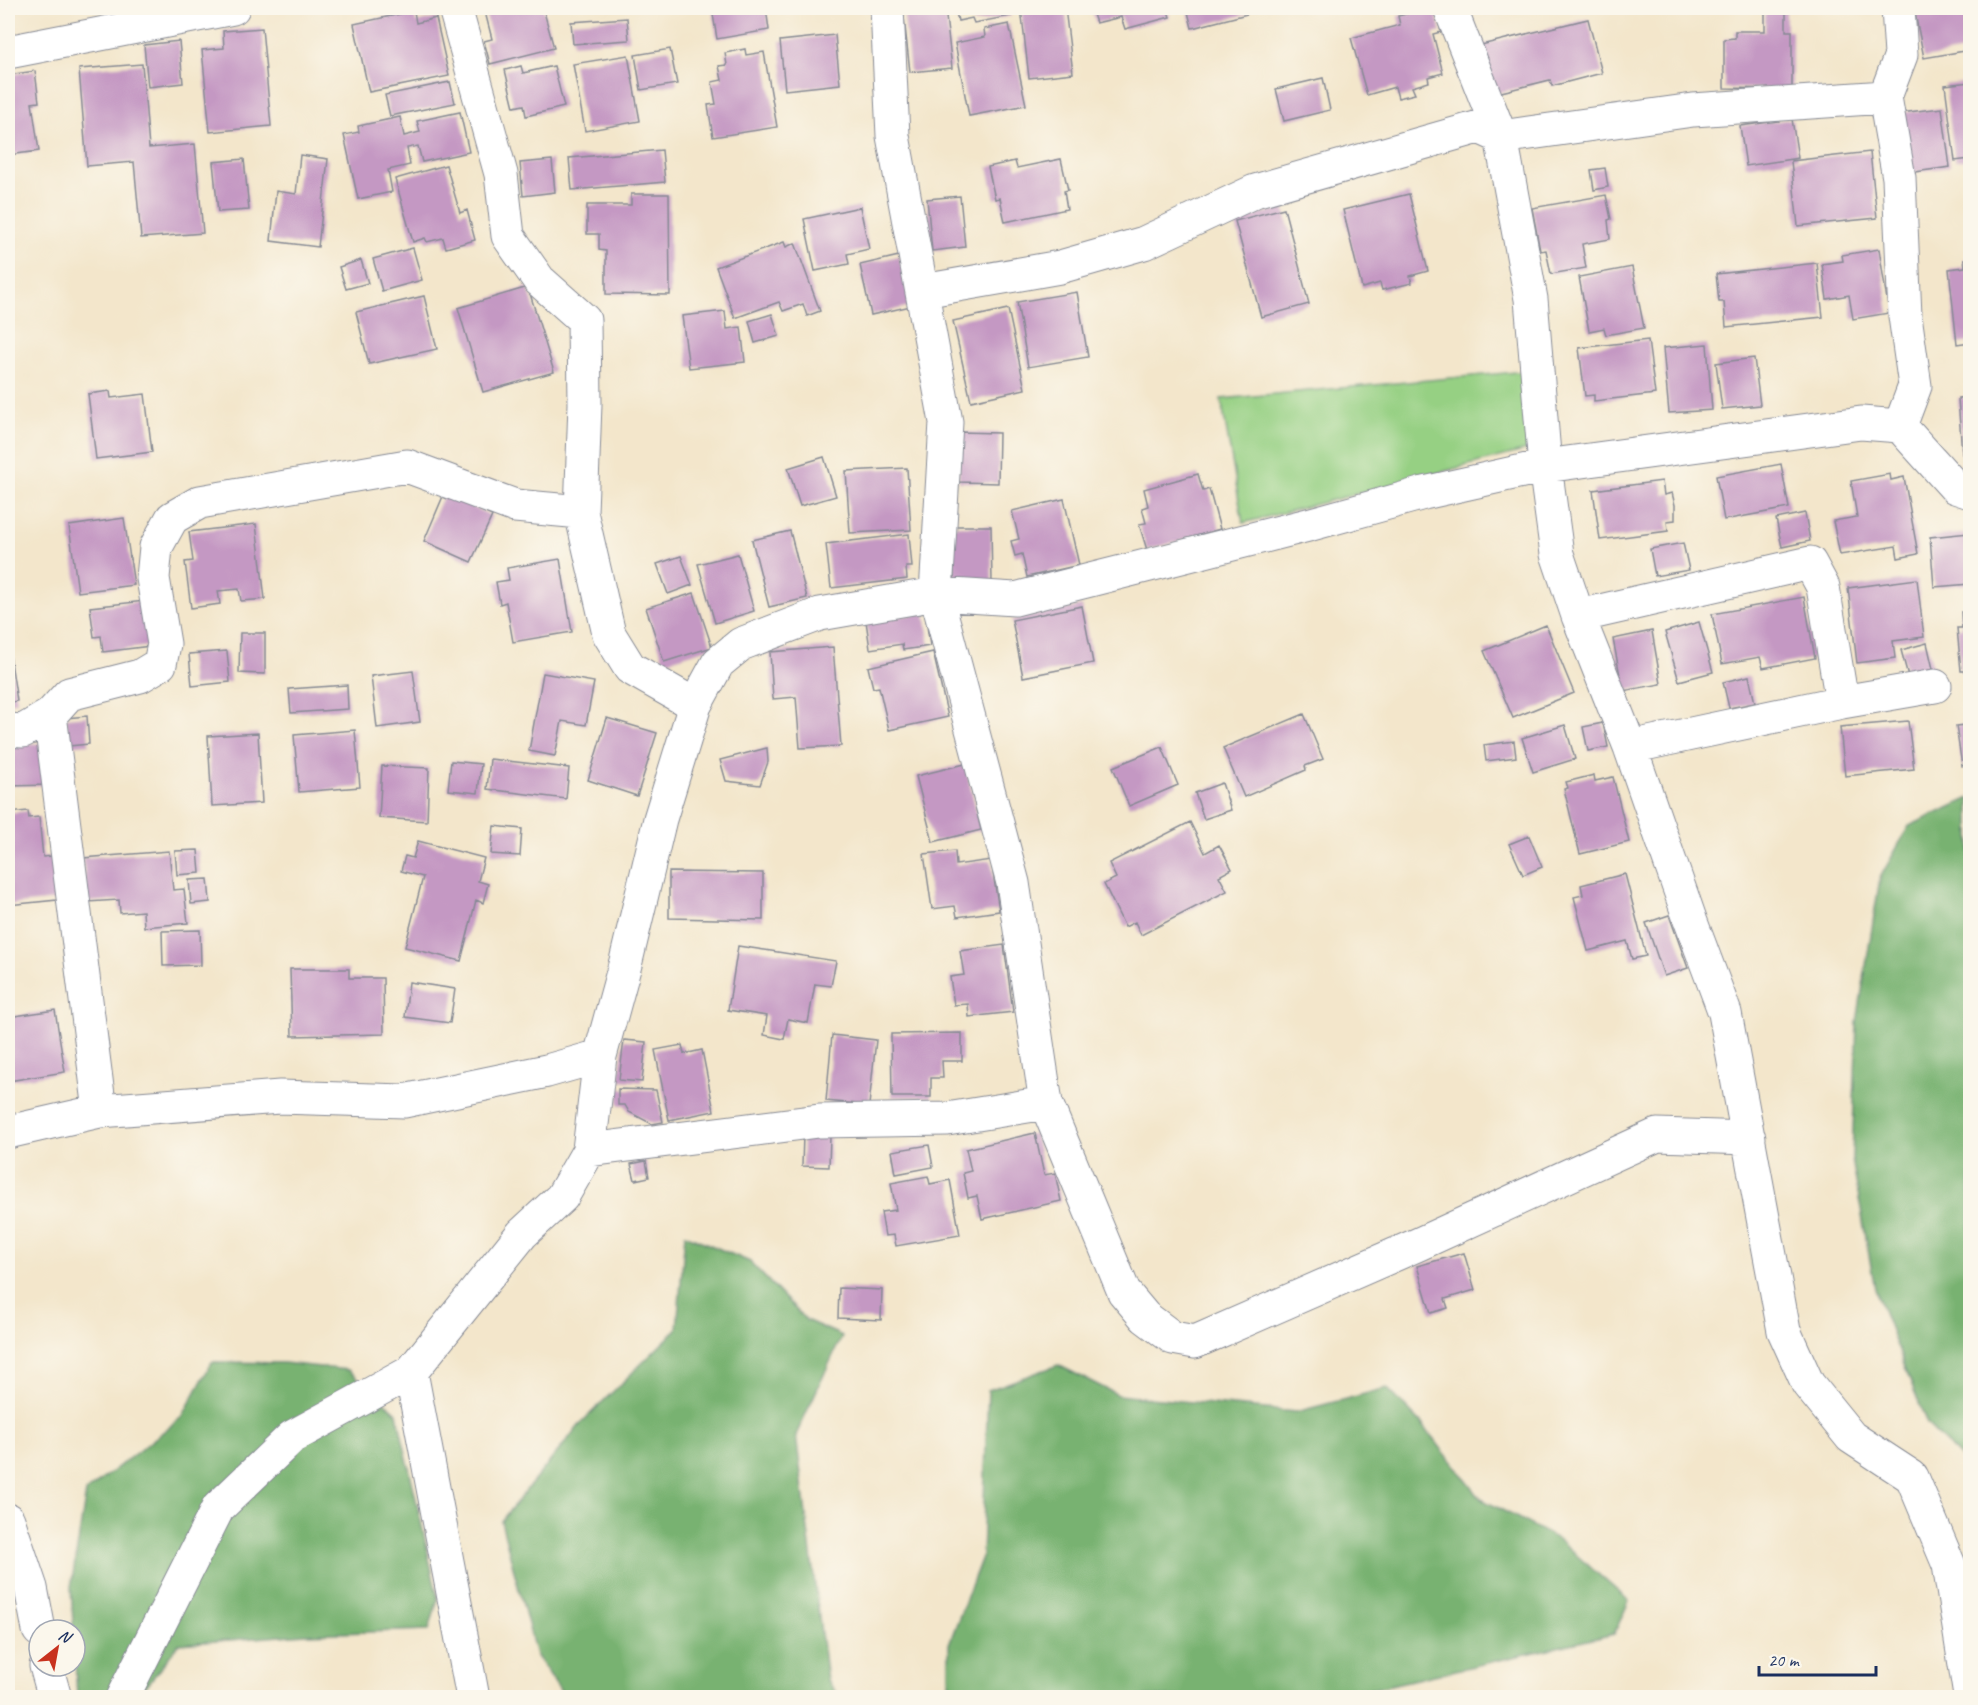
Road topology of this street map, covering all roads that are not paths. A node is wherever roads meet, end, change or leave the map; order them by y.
1 (233, 8) edge
2 (455, 8) edge
3 (887, 8) edge
4 (1450, 8) edge
5 (1898, 8) edge
6 (8, 52) edge
7 (1885, 97) junction
8 (1501, 137) junction
9 (923, 291) junction
10 (1899, 426) junction
11 (1545, 466) junction
12 (1971, 492) edge
13 (581, 512) junction
14 (936, 594) junction
15 (1578, 616) junction
16 (1935, 686) dead end
17 (1842, 702) junction
18 (695, 705) junction
19 (50, 715) junction
20 (8, 730) edge
21 (1630, 747) junction
22 (600, 1056) junction
23 (1046, 1103) junction
24 (100, 1111) junction
25 (8, 1132) edge
26 (1749, 1138) junction
27 (589, 1150) junction
28 (411, 1372) junction
29 (8, 1520) edge
30 (37, 1618) edge
31 (49, 1678) edge
32 (1971, 1696) edge
33 (55, 1698) edge
34 (122, 1698) edge
35 (473, 1698) edge

1 - 6 street
2 - 13 street
3 - 9 street
4 - 8 street
5 - 7 street
7 - 8 street
7 - 10 street
8 - 9 street
8 - 11 street
9 - 14 street
10 - 11 street
10 - 12 street
11 - 14 street
11 - 15 street
13 - 18 street
13 - 19 street
14 - 18 street
14 - 23 street
15 - 17 street
15 - 21 street
16 - 17 street
17 - 21 street
18 - 22 street
19 - 20 street
19 - 24 street
21 - 26 street
22 - 24 street
22 - 27 street
23 - 26 street
23 - 27 street
24 - 25 street
26 - 32 street
27 - 28 street
28 - 34 street
28 - 35 street
29 - 30 street
31 - 33 street

